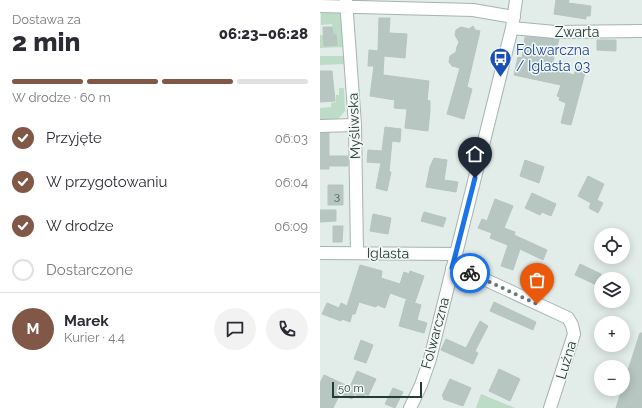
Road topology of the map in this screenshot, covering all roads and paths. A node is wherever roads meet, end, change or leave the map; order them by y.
1 (516, 0) edge
2 (347, 3) edge
3 (320, 6) edge
4 (513, 23) junction
5 (642, 31) edge
6 (356, 125) junction
7 (320, 126) edge
8 (357, 252) junction
9 (320, 253) edge
10 (456, 254) junction
11 (452, 268) junction
12 (410, 408) edge
13 (550, 408) edge

1 - 4 street, Folwarczna
2 - 3 street, Zwarta
2 - 4 street, Zwarta
2 - 6 street, Myśliwska
4 - 5 street, Zwarta
4 - 10 street, Folwarczna
6 - 7 street
6 - 8 street, Myśliwska
8 - 9 street, Iglasta
8 - 10 street, Iglasta
10 - 11 street, Folwarczna
11 - 12 street, Folwarczna
11 - 13 street, Luźna

